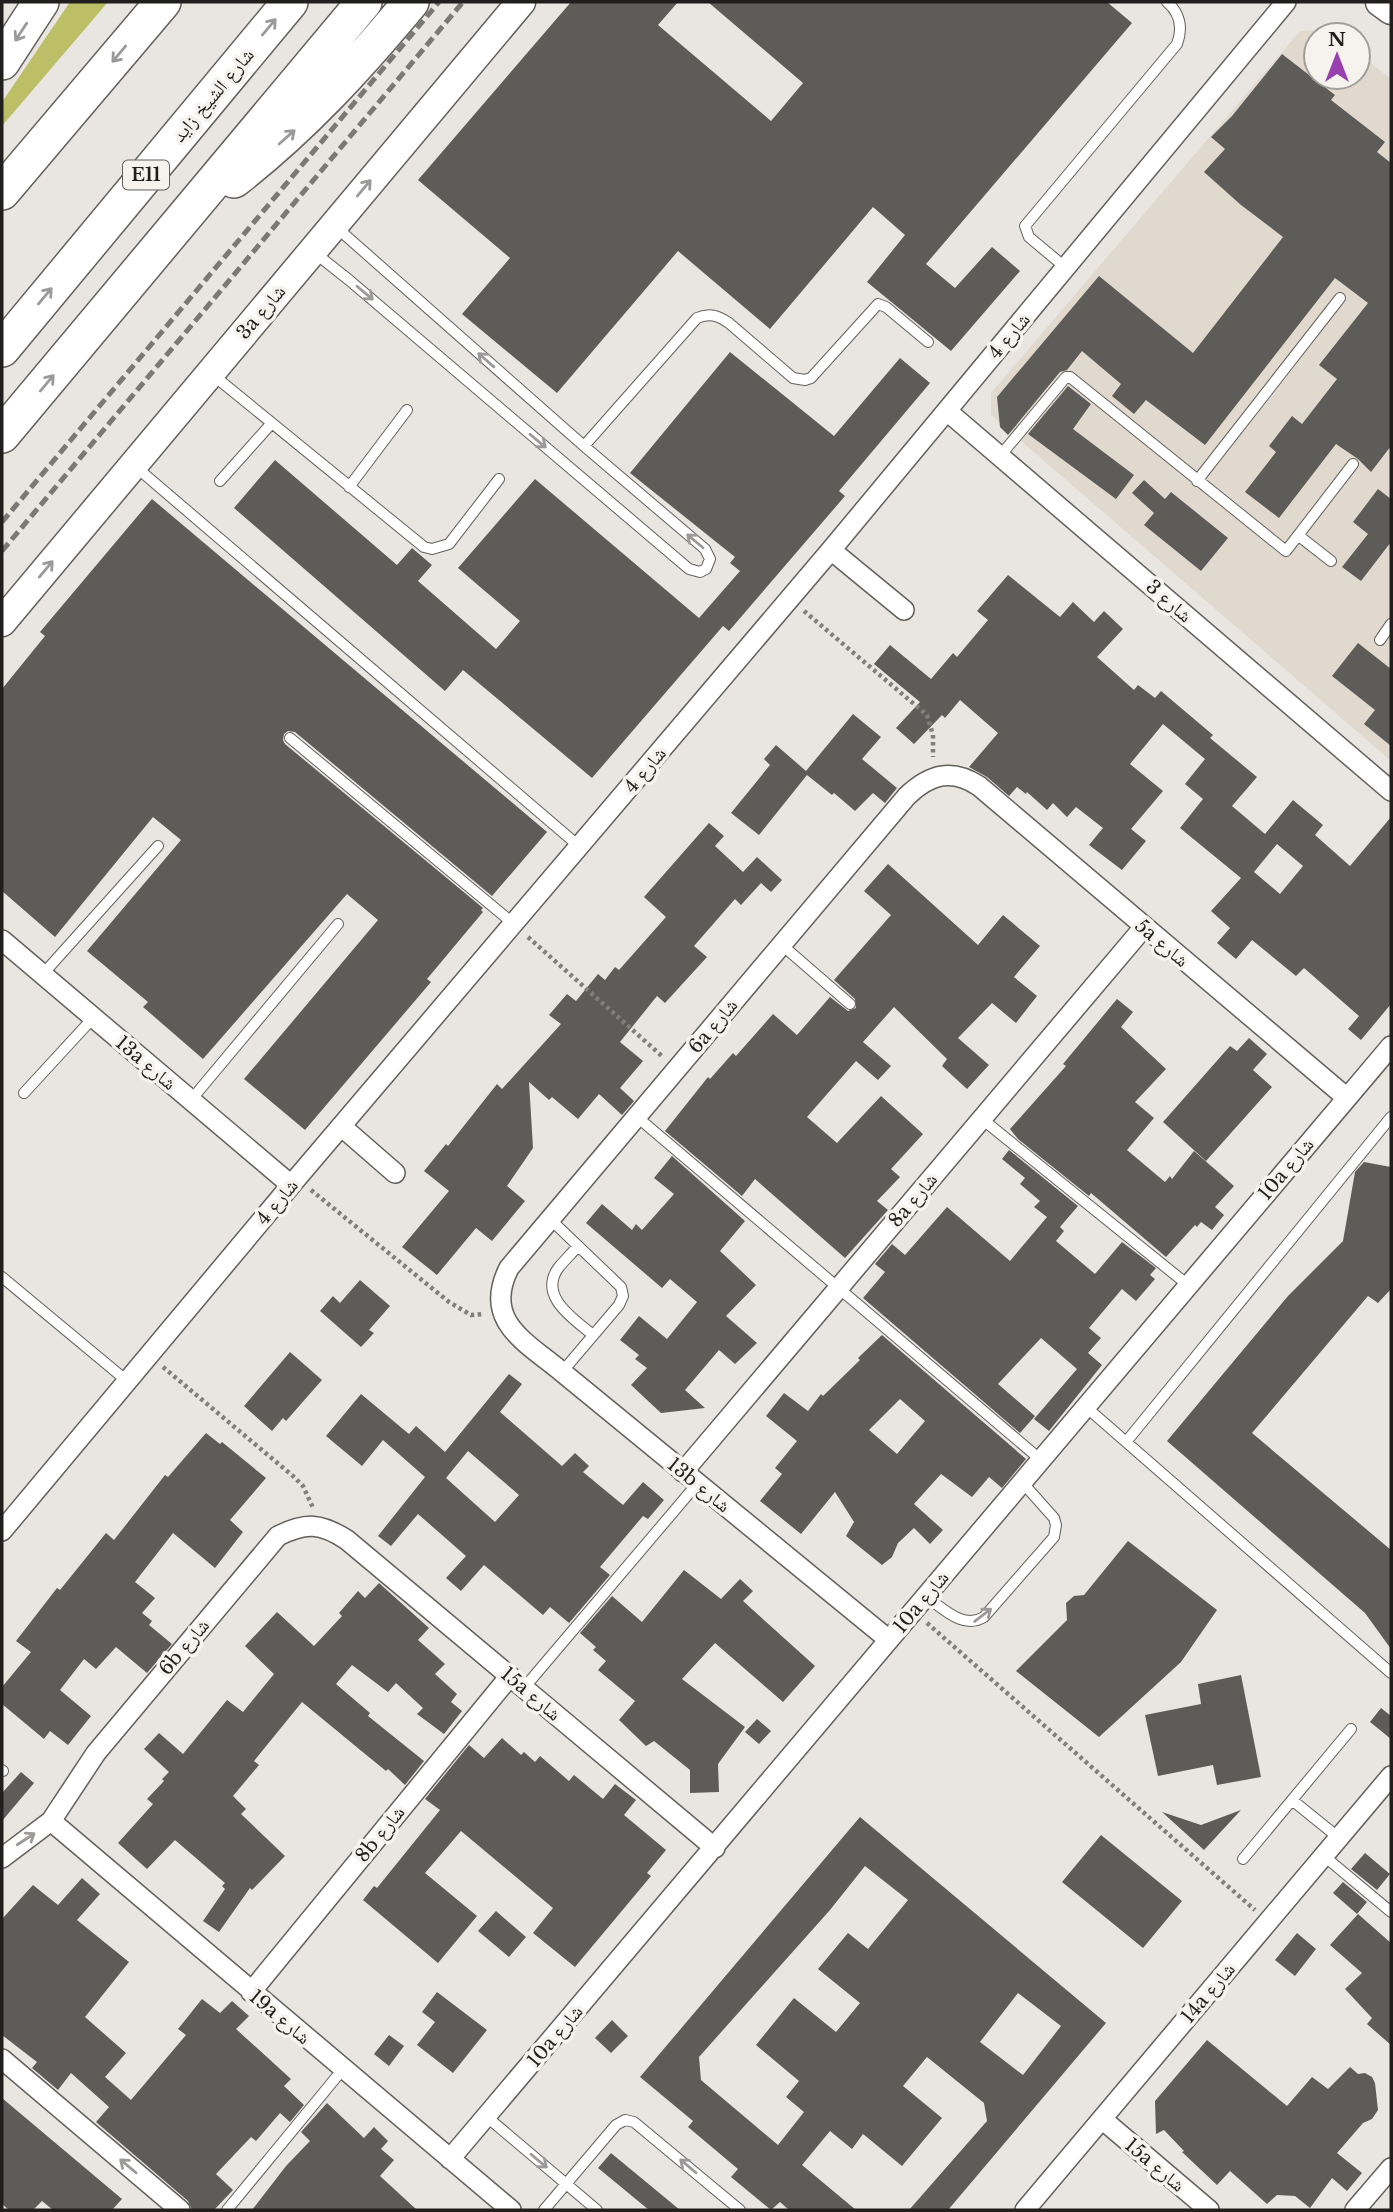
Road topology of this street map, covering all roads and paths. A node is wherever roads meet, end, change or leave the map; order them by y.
1 (41, 2) edge
2 (163, 2) edge
3 (290, 2) edge
4 (364, 2) edge
5 (411, 2) edge
6 (521, 2) edge
7 (1380, 2) edge
8 (1172, 3) edge
9 (1288, 3) edge
10 (1391, 10) edge
11 (2, 62) edge
12 (2, 192) edge
13 (193, 206) junction
14 (333, 225) junction
15 (311, 251) junction
16 (1066, 268) junction
17 (1340, 299) dead end
18 (928, 342) dead end
19 (2, 349) edge
20 (210, 373) junction
21 (407, 410) dead end
22 (947, 411) junction
23 (271, 424) junction
24 (2, 435) edge
25 (584, 446) junction
26 (1000, 456) junction
27 (1353, 464) dead end
28 (133, 465) junction
29 (499, 479) dead end
30 (220, 481) dead end
31 (1197, 481) junction
32 (349, 487) junction
33 (1299, 536) junction
34 (831, 550) junction
35 (1331, 561) dead end
36 (790, 599) junction
37 (904, 610) dead end
38 (2, 622) edge
39 (1391, 624) edge
40 (1380, 640) dead end
41 (290, 738) dead end
42 (934, 777) junction
43 (1391, 791) edge
44 (158, 846) dead end
45 (579, 847) junction
46 (338, 925) dead end
47 (514, 925) junction
48 (1144, 928) junction
49 (2, 940) edge
50 (782, 945) junction
51 (43, 975) junction
52 (850, 1004) dead end
53 (93, 1018) junction
54 (1391, 1046) edge
55 (676, 1069) junction
56 (24, 1093) dead end
57 (1347, 1098) junction
58 (191, 1100) junction
59 (636, 1116) junction
60 (1391, 1117) edge
61 (982, 1119) junction
62 (341, 1126) junction
63 (395, 1173) dead end
64 (294, 1181) junction
65 (550, 1219) junction
66 (579, 1246) junction
67 (2, 1277) edge
68 (1188, 1285) junction
69 (838, 1288) junction
70 (506, 1321) junction
71 (593, 1335) junction
72 (149, 1355) junction
73 (562, 1372) junction
74 (127, 1381) junction
75 (1086, 1407) junction
76 (1126, 1442) junction
77 (1041, 1460) junction
78 (690, 1478) junction
79 (1022, 1482) junction
80 (313, 1525) junction
81 (2, 1531) edge
82 (919, 1604) junction
83 (889, 1640) junction
84 (1391, 1673) edge
85 (517, 1682) junction
86 (1351, 1729) dead end
87 (1391, 1776) edge
88 (1293, 1800) junction
89 (51, 1821) junction
90 (1339, 1838) junction
91 (715, 1848) junction
92 (1324, 1856) junction
93 (2, 1858) edge
94 (1243, 1859) dead end
95 (1391, 1912) edge
96 (1268, 1922) junction
97 (251, 1992) junction
98 (2, 2059) edge
99 (343, 2069) junction
100 (487, 2117) junction
101 (1102, 2119) junction
102 (450, 2159) junction
103 (1391, 2168) edge
104 (566, 2185) junction
105 (180, 2210) edge
106 (227, 2210) edge
107 (511, 2210) edge
108 (544, 2210) edge
109 (597, 2210) edge
110 (740, 2210) edge
111 (1025, 2210) edge
112 (1209, 2210) edge
113 (1355, 2210) edge

1 -> 11 highway
2 -> 12 highway
19 -> 3 highway, شارع الشيخ زايد / E11
4 - 13 highway
13 -> 5 highway
14 -> 6 street, 3a شارع
7 - 10 street
8 - 16 lane
9 - 16 street, شارع 4
24 -> 13 highway
14 - 15 street, 3a شارع
25 -> 14 lane
15 - 20 street, 3a شارع
15 -> 25 lane
16 - 22 street, شارع 4
17 - 31 lane
18 - 25 lane
20 - 23 lane
20 - 28 street, 3a شارع
21 - 32 lane
22 - 26 street, شارع 3
22 - 34 street, شارع 4
23 - 30 lane
23 - 32 lane
26 - 31 lane
26 - 43 street, شارع 3
27 - 33 lane
38 -> 28 street, 3a شارع
28 - 45 lane
29 - 32 lane
31 - 33 lane
33 - 35 lane
34 - 36 street, شارع 4
34 - 37 street
36 - 42 path
36 - 45 street, شارع 4
39 - 40 lane
41 - 47 lane
42 - 48 street, 5a شارع
42 - 50 street, 6a شارع
44 - 51 lane
45 - 47 street, شارع 4
46 - 58 lane
47 - 55 path
47 - 62 street, شارع 4
48 - 57 street, 5a شارع
48 - 61 street, 8a شارع
49 - 51 street, 13a شارع
50 - 52 lane
50 - 55 street, 6a شارع
51 - 53 street, 13a شارع
53 - 56 lane
53 - 58 street, 13a شارع
54 - 57 street, 10a شارع
55 - 59 street, 6a شارع
57 - 68 street, 10a شارع
58 - 64 street, 13a شارع
59 - 65 street, 6a شارع
59 - 69 lane
60 - 76 lane
61 - 68 lane
61 - 69 street, 8a شارع
62 - 63 street
62 - 64 street, شارع 4
64 - 70 path
64 - 72 street, شارع 4
65 - 66 lane
65 - 70 street, 6a شارع
66 - 71 lane
66 - 71 lane
67 - 74 lane
68 - 75 street, 10a شارع
69 - 77 lane
69 - 78 street, 8a شارع
70 - 73 street, 13b شارع
71 - 73 lane
72 - 74 street, شارع 4
72 - 80 path
73 - 78 street, 13b شارع
74 - 81 street, شارع 4
75 - 76 lane
75 - 77 street, 10a شارع
76 - 84 lane
77 - 79 street, 10a شارع
78 - 83 street, 13b شارع
78 - 85 lane
79 - 82 street, 10a شارع
82 -> 79 lane
80 - 85 street, 15a شارع
80 - 89 street, 6b شارع
82 - 83 street, 10a شارع
82 - 96 path
83 - 91 street, 10a شارع
85 - 91 street, 15a شارع
85 - 97 street, 8b شارع
86 - 88 lane
87 - 90 street, 14a شارع
88 - 90 lane
88 - 94 lane
93 -> 89 street
89 - 97 street, 19a شارع
90 - 92 street, 14a شارع
91 - 100 street, 10a شارع
92 - 95 lane
92 - 96 street, 14a شارع
96 - 101 street, 14a شارع
97 - 99 street, 19a شارع
105 -> 98 street
99 - 102 street, 19a شارع
99 - 106 lane
100 - 102 street, 10a شارع
100 -> 104 lane
101 - 111 street, 14a شارع
101 - 112 street, 15a شارع
102 - 107 street, 19a شارع
103 - 113 street
104 - 108 lane
104 - 109 lane
110 -> 104 lane

